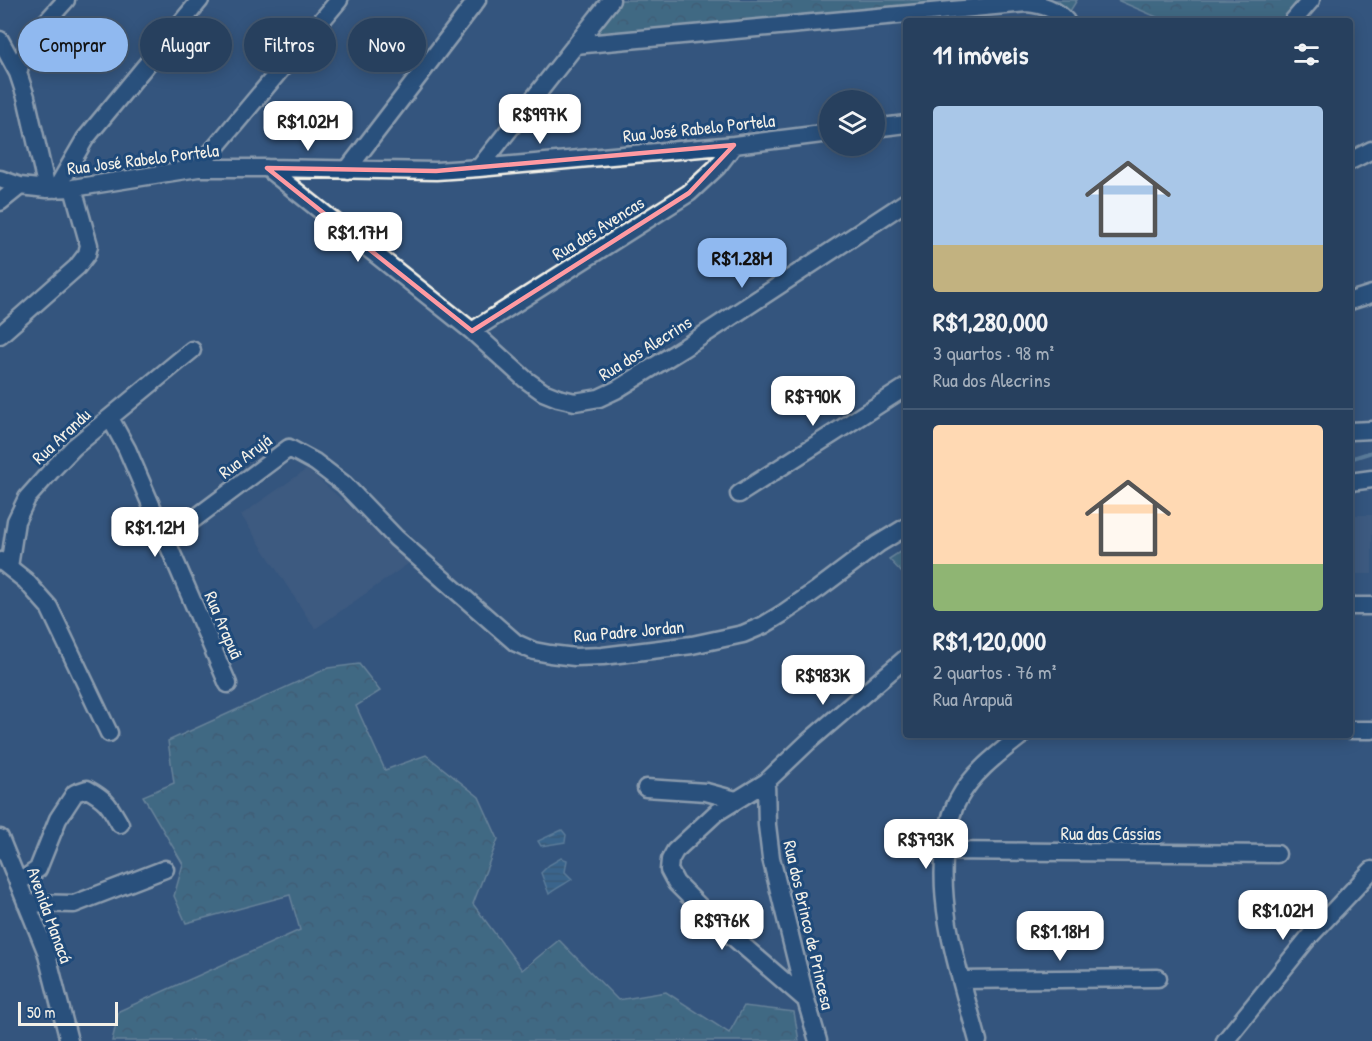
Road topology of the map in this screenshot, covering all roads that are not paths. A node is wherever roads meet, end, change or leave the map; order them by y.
1 (66, 0) edge
2 (200, 0) edge
3 (339, 0) edge
4 (477, 0) edge
5 (611, 0) edge
6 (1311, 0) edge
7 (1062, 18) edge
8 (1296, 18) edge
9 (0, 40) edge
10 (575, 45) junction
11 (18, 73) junction
12 (903, 124) edge
13 (885, 127) edge
14 (819, 134) edge
15 (734, 145) junction
16 (1372, 150) edge
17 (1353, 160) edge
18 (198, 168) junction
19 (267, 168) junction
20 (479, 168) junction
21 (347, 170) junction
22 (0, 179) edge
23 (20, 186) junction
24 (73, 188) junction
25 (52, 189) junction
26 (0, 202) edge
27 (903, 204) edge
28 (1372, 294) edge
29 (1353, 300) edge
30 (472, 331) junction
31 (0, 335) edge
32 (192, 350) dead end
33 (903, 389) edge
34 (110, 418) junction
35 (1372, 430) edge
36 (1353, 431) edge
37 (289, 447) joint
38 (1372, 479) edge
39 (1353, 482) edge
40 (739, 494) dead end
41 (903, 529) edge
42 (166, 540) junction
43 (5, 564) edge
44 (1353, 606) edge
45 (1372, 606) edge
46 (903, 661) edge
47 (228, 684) dead end
48 (1353, 730) edge
49 (1372, 730) edge
50 (109, 733) dead end
51 (1018, 738) edge
52 (766, 782) junction
53 (646, 788) dead end
54 (736, 800) junction
55 (120, 824) dead end
56 (0, 838) edge
57 (944, 851) junction
58 (1277, 854) dead end
59 (165, 869) dead end
60 (1372, 870) edge
61 (18, 883) junction
62 (27, 903) junction
63 (1158, 978) dead end
64 (962, 980) junction
65 (806, 1000) junction
66 (66, 1040) edge
67 (818, 1041) edge
68 (978, 1041) edge
69 (1225, 1041) edge

1 - 11 street
2 - 25 street
3 - 18 street
4 - 21 street
5 - 10 street
6 - 8 street
7 - 10 street
9 - 11 street
10 - 20 street
11 - 25 street
12 - 13 street
14 - 15 street, Rua José Rabelo Portela
15 - 20 street, Rua José Rabelo Portela
15 - 30 street, Rua das Avencas
16 - 17 street
18 - 19 street, Rua José Rabelo Portela
18 - 24 street, Rua José Rabelo Portela
19 - 21 street, Rua José Rabelo Portela
19 - 30 street, Rua dos Alecrins
20 - 21 street, Rua José Rabelo Portela
22 - 23 street, Rua José Rabelo Portela
23 - 25 street, Rua José Rabelo Portela
23 - 26 street
24 - 25 street, Rua José Rabelo Portela
24 - 31 street
27 - 30 street, Rua dos Alecrins
28 - 29 street
32 - 34 street, Rua Arandu
33 - 40 street
34 - 42 street, Rua Arapuã
34 - 43 street, Rua Arandu
35 - 36 street
37 - 41 street, Rua Padre Jordan
37 - 42 street, Rua Arujá
38 - 39 street
42 - 47 street, Rua Arapuã
43 - 50 street, Rua Arandu
44 - 45 street
46 - 52 street
48 - 49 street
51 - 57 street
52 - 54 street
52 - 65 street, Rua dos Brinco de Princesa
53 - 54 street
54 - 65 street
55 - 61 street
56 - 61 street, Avenida Manacá
57 - 58 street, Rua das Cássias
57 - 64 street
59 - 62 street
60 - 69 street
61 - 62 street, Avenida Manacá
62 - 66 street, Avenida Manacá
63 - 64 street
64 - 68 street
65 - 67 street, Rua dos Brinco de Princesa

